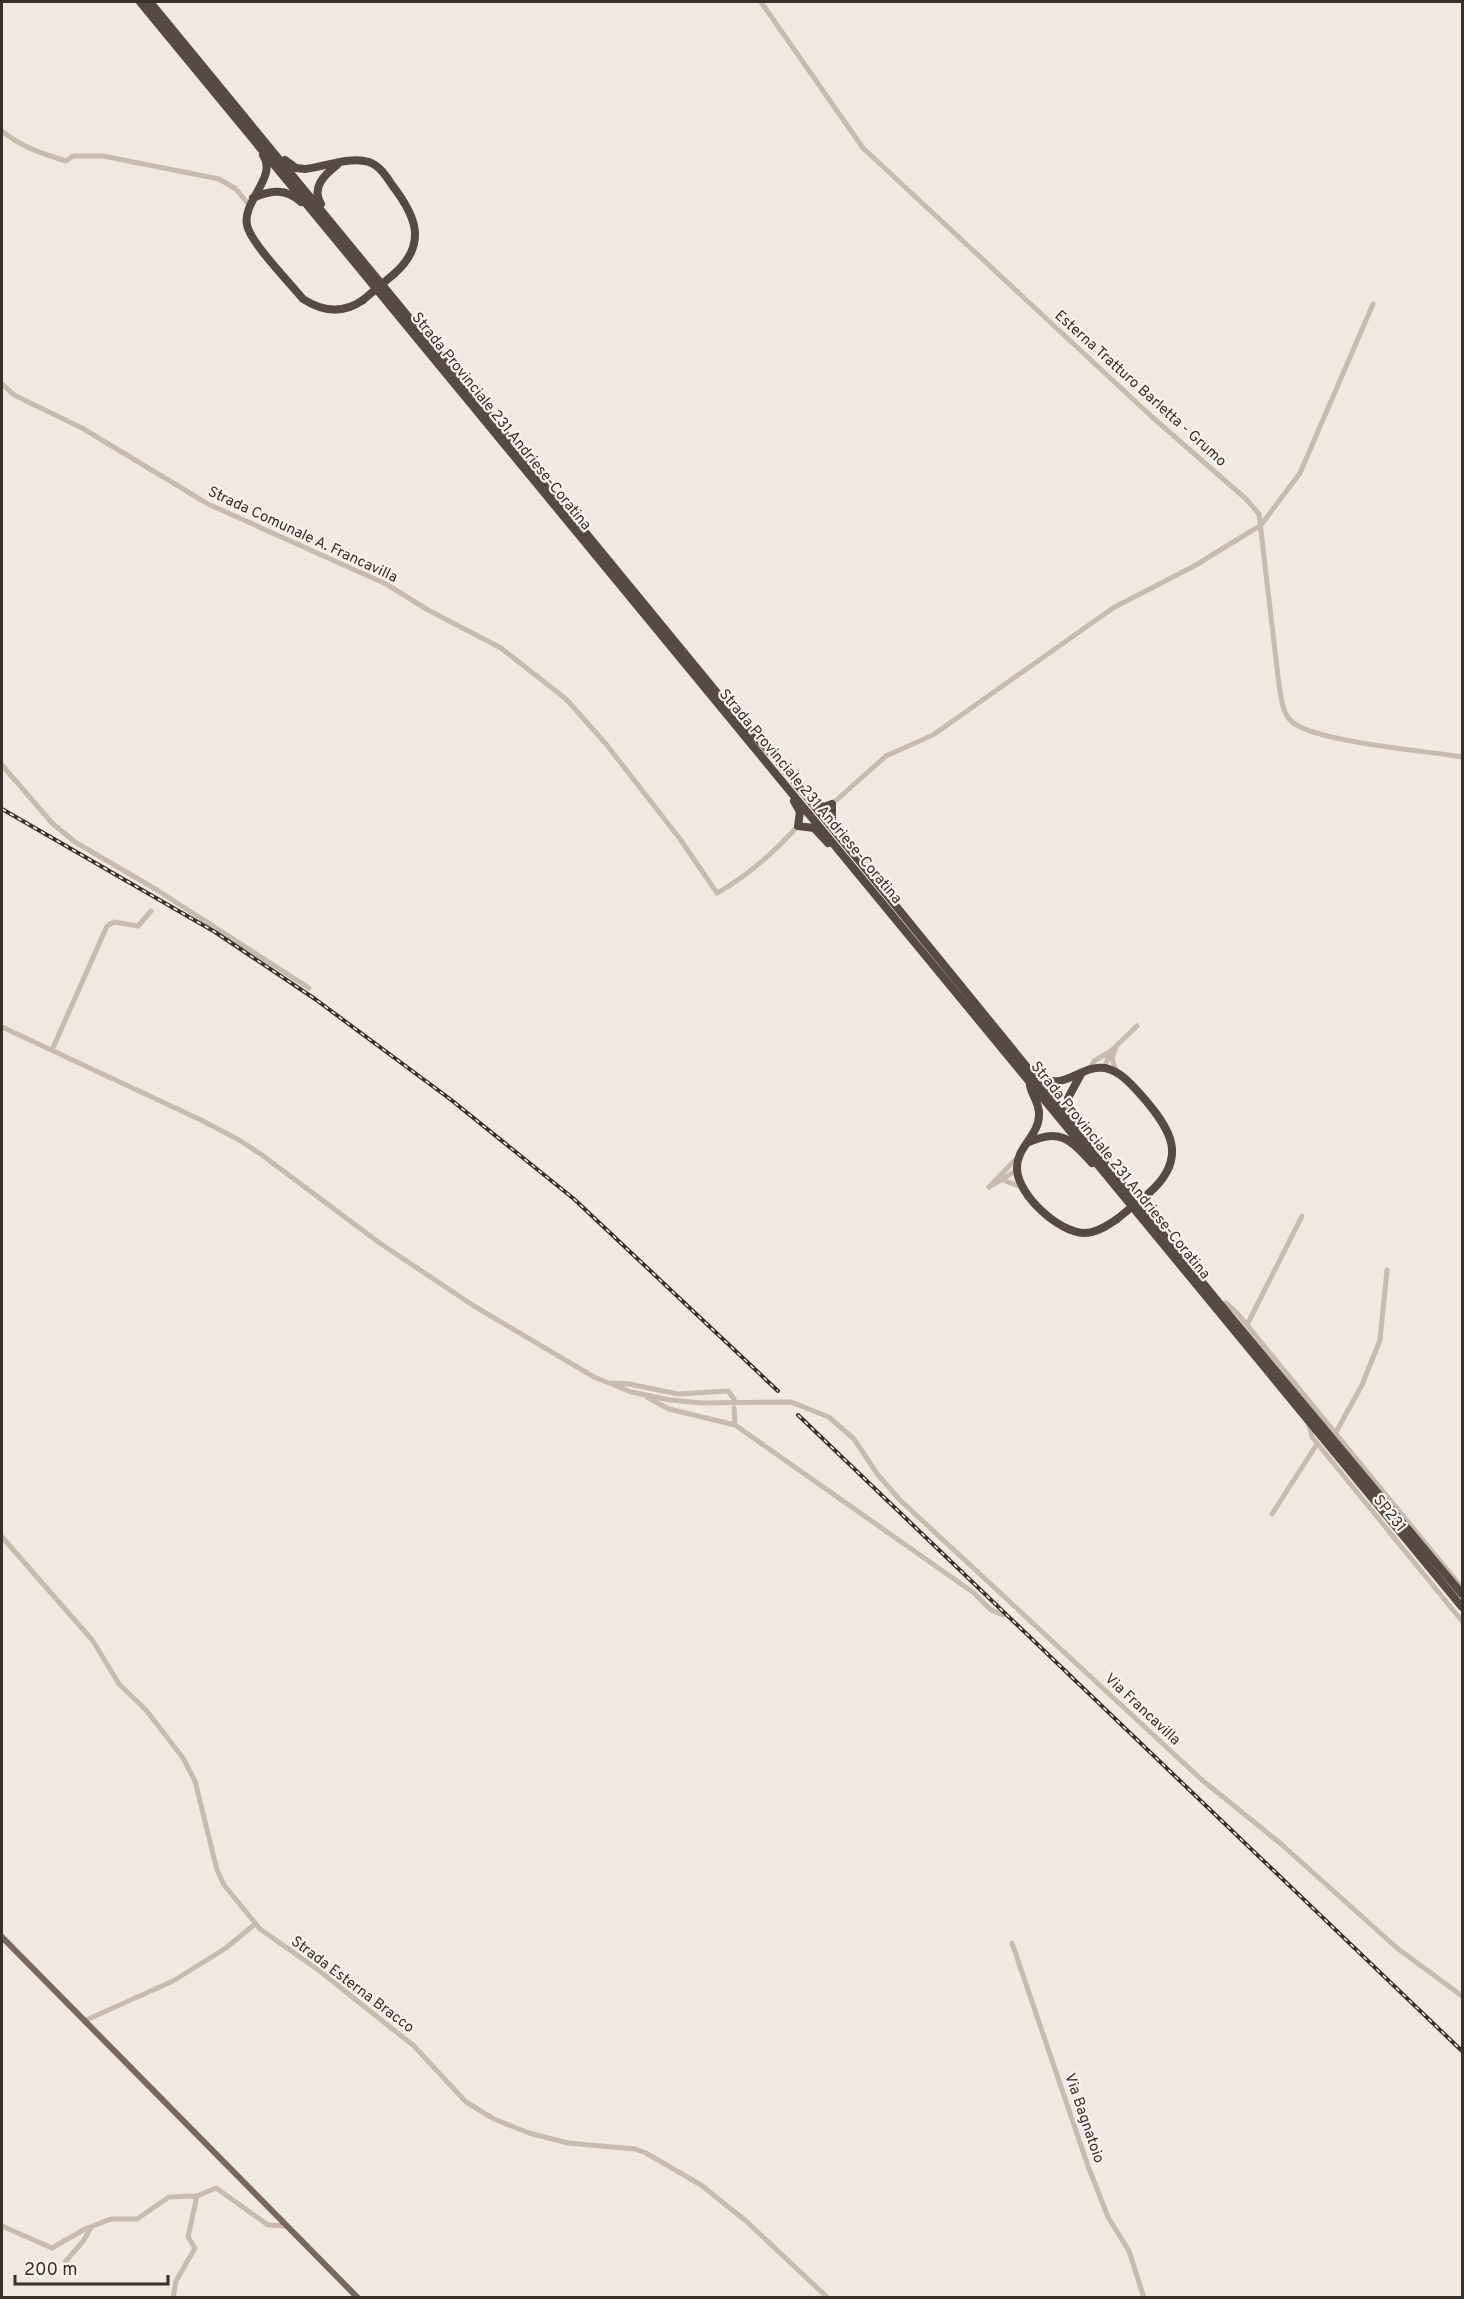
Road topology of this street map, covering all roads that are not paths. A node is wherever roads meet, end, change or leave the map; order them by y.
1 (140, 2) edge
2 (150, 2) edge
3 (761, 2) edge
4 (233, 108) junction
5 (2, 131) edge
6 (338, 164) junction
7 (251, 202) junction
8 (348, 249) junction
9 (1373, 304) dead end
10 (2, 384) edge
11 (1261, 525) junction
12 (1462, 757) edge
13 (2, 765) edge
14 (773, 768) junction
15 (784, 769) junction
16 (832, 804) junction
17 (798, 826) junction
18 (869, 872) junction
19 (876, 893) junction
20 (151, 911) dead end
21 (309, 988) dead end
22 (1137, 1026) dead end
23 (2, 1027) edge
24 (1116, 1046) junction
25 (52, 1050) junction
26 (1111, 1051) junction
27 (1104, 1054) junction
28 (1020, 1056) junction
29 (1103, 1068) junction
30 (1086, 1071) junction
31 (1116, 1072) junction
32 (1030, 1080) junction
33 (1076, 1125) junction
34 (1025, 1144) junction
35 (1018, 1157) junction
36 (1017, 1170) junction
37 (1001, 1178) junction
38 (1112, 1181) junction
39 (1025, 1188) junction
40 (1302, 1216) dead end
41 (1387, 1270) dead end
42 (1220, 1304) junction
43 (1247, 1325) junction
44 (610, 1383) junction
45 (644, 1396) junction
46 (734, 1399) dead end
47 (670, 1400) junction
48 (734, 1408) dead end
49 (669, 1409) junction
50 (1306, 1417) junction
51 (735, 1425) junction
52 (1335, 1434) junction
53 (1317, 1444) junction
54 (1272, 1514) dead end
55 (2, 1537) edge
56 (1462, 1588) edge
57 (1462, 1594) edge
58 (1462, 1607) edge
59 (1003, 1615) dead end
60 (1462, 1620) edge
61 (255, 1924) junction
62 (2, 1937) edge
63 (1012, 1943) dead end
64 (1462, 1996) edge
65 (84, 2021) junction
66 (197, 2196) junction
67 (2, 2226) edge
68 (287, 2226) junction
69 (91, 2227) junction
70 (64, 2262) dead end
71 (173, 2298) edge
72 (358, 2298) edge
73 (828, 2298) edge
74 (1144, 2298) edge

1 - 4 highway, Strada Provinciale 231 Andriese-Coratina / SP231
2 - 4 highway, Strada Provinciale 231 Andriese-Coratina / SP231
3 - 11 street, Esterna Tratturo Barletta - Grumo
4 - 6 highway
4 - 7 highway
4 - 8 highway, Strada Provinciale 231 Andriese-Coratina / SP231
5 - 7 street
6 - 7 highway, bridge
6 - 8 highway
7 - 8 highway
8 - 14 highway, Strada Provinciale 231 Andriese-Coratina / SP231
8 - 15 highway, Strada Provinciale 231 Andriese-Coratina / SP231
9 - 11 street
10 - 17 street, Strada Comunale A. Francavilla
11 - 12 street, Esterna Tratturo Barletta - Grumo
11 - 16 street
13 - 21 street
14 - 17 highway
14 - 19 highway, Strada Provinciale 231 Andriese-Coratina / SP231
15 - 16 highway
15 - 18 highway, Strada Provinciale 231 Andriese-Coratina / SP231
16 - 18 highway
17 - 19 highway
18 - 28 highway, Strada Provinciale 231 Andriese-Coratina / SP231
19 - 32 highway, Strada Provinciale 231 Andriese-Coratina / SP231
20 - 25 street
22 - 24 street
23 - 25 street
24 - 26 street
24 - 31 street
25 - 44 street
26 - 27 street
26 - 29 street
27 - 29 street
27 - 30 street
28 - 30 highway
28 - 33 highway, Strada Provinciale 231 Andriese-Coratina / SP231
29 - 30 highway
29 - 31 highway
30 - 33 highway
31 - 39 highway, bridge
32 - 34 highway
32 - 38 highway, Strada Provinciale 231 Andriese-Coratina / SP231
33 - 42 highway, Strada Provinciale 231 Andriese-Coratina / SP231
34 - 35 highway
34 - 38 highway
35 - 36 highway
35 - 37 street
36 - 37 street
36 - 39 highway
37 - 39 street
38 - 50 highway, Strada Provinciale 231 Andriese-Coratina / SP231
40 - 43 street
41 - 52 street
42 - 43 street
42 - 57 highway, Strada Provinciale 231 Andriese-Coratina / SP231
43 - 52 street
44 - 45 street
44 - 46 street
45 - 47 street, Via Francavilla
45 - 49 street
47 - 49 street
47 - 64 street, Via Francavilla
48 - 51 street
49 - 51 street
50 - 53 street, SP231
50 - 58 highway, Strada Provinciale 231 Andriese-Coratina / SP231
51 - 59 street
52 - 56 street
53 - 54 street
53 - 60 street, SP231
55 - 61 street, Strada Esterna Bracco
61 - 65 street
61 - 73 street, Strada Esterna Bracco
62 - 65 main road
63 - 74 street, Via Bagnatoio
65 - 68 main road
66 - 68 street
66 - 69 street
66 - 71 street
67 - 69 street
68 - 72 main road
69 - 70 street

